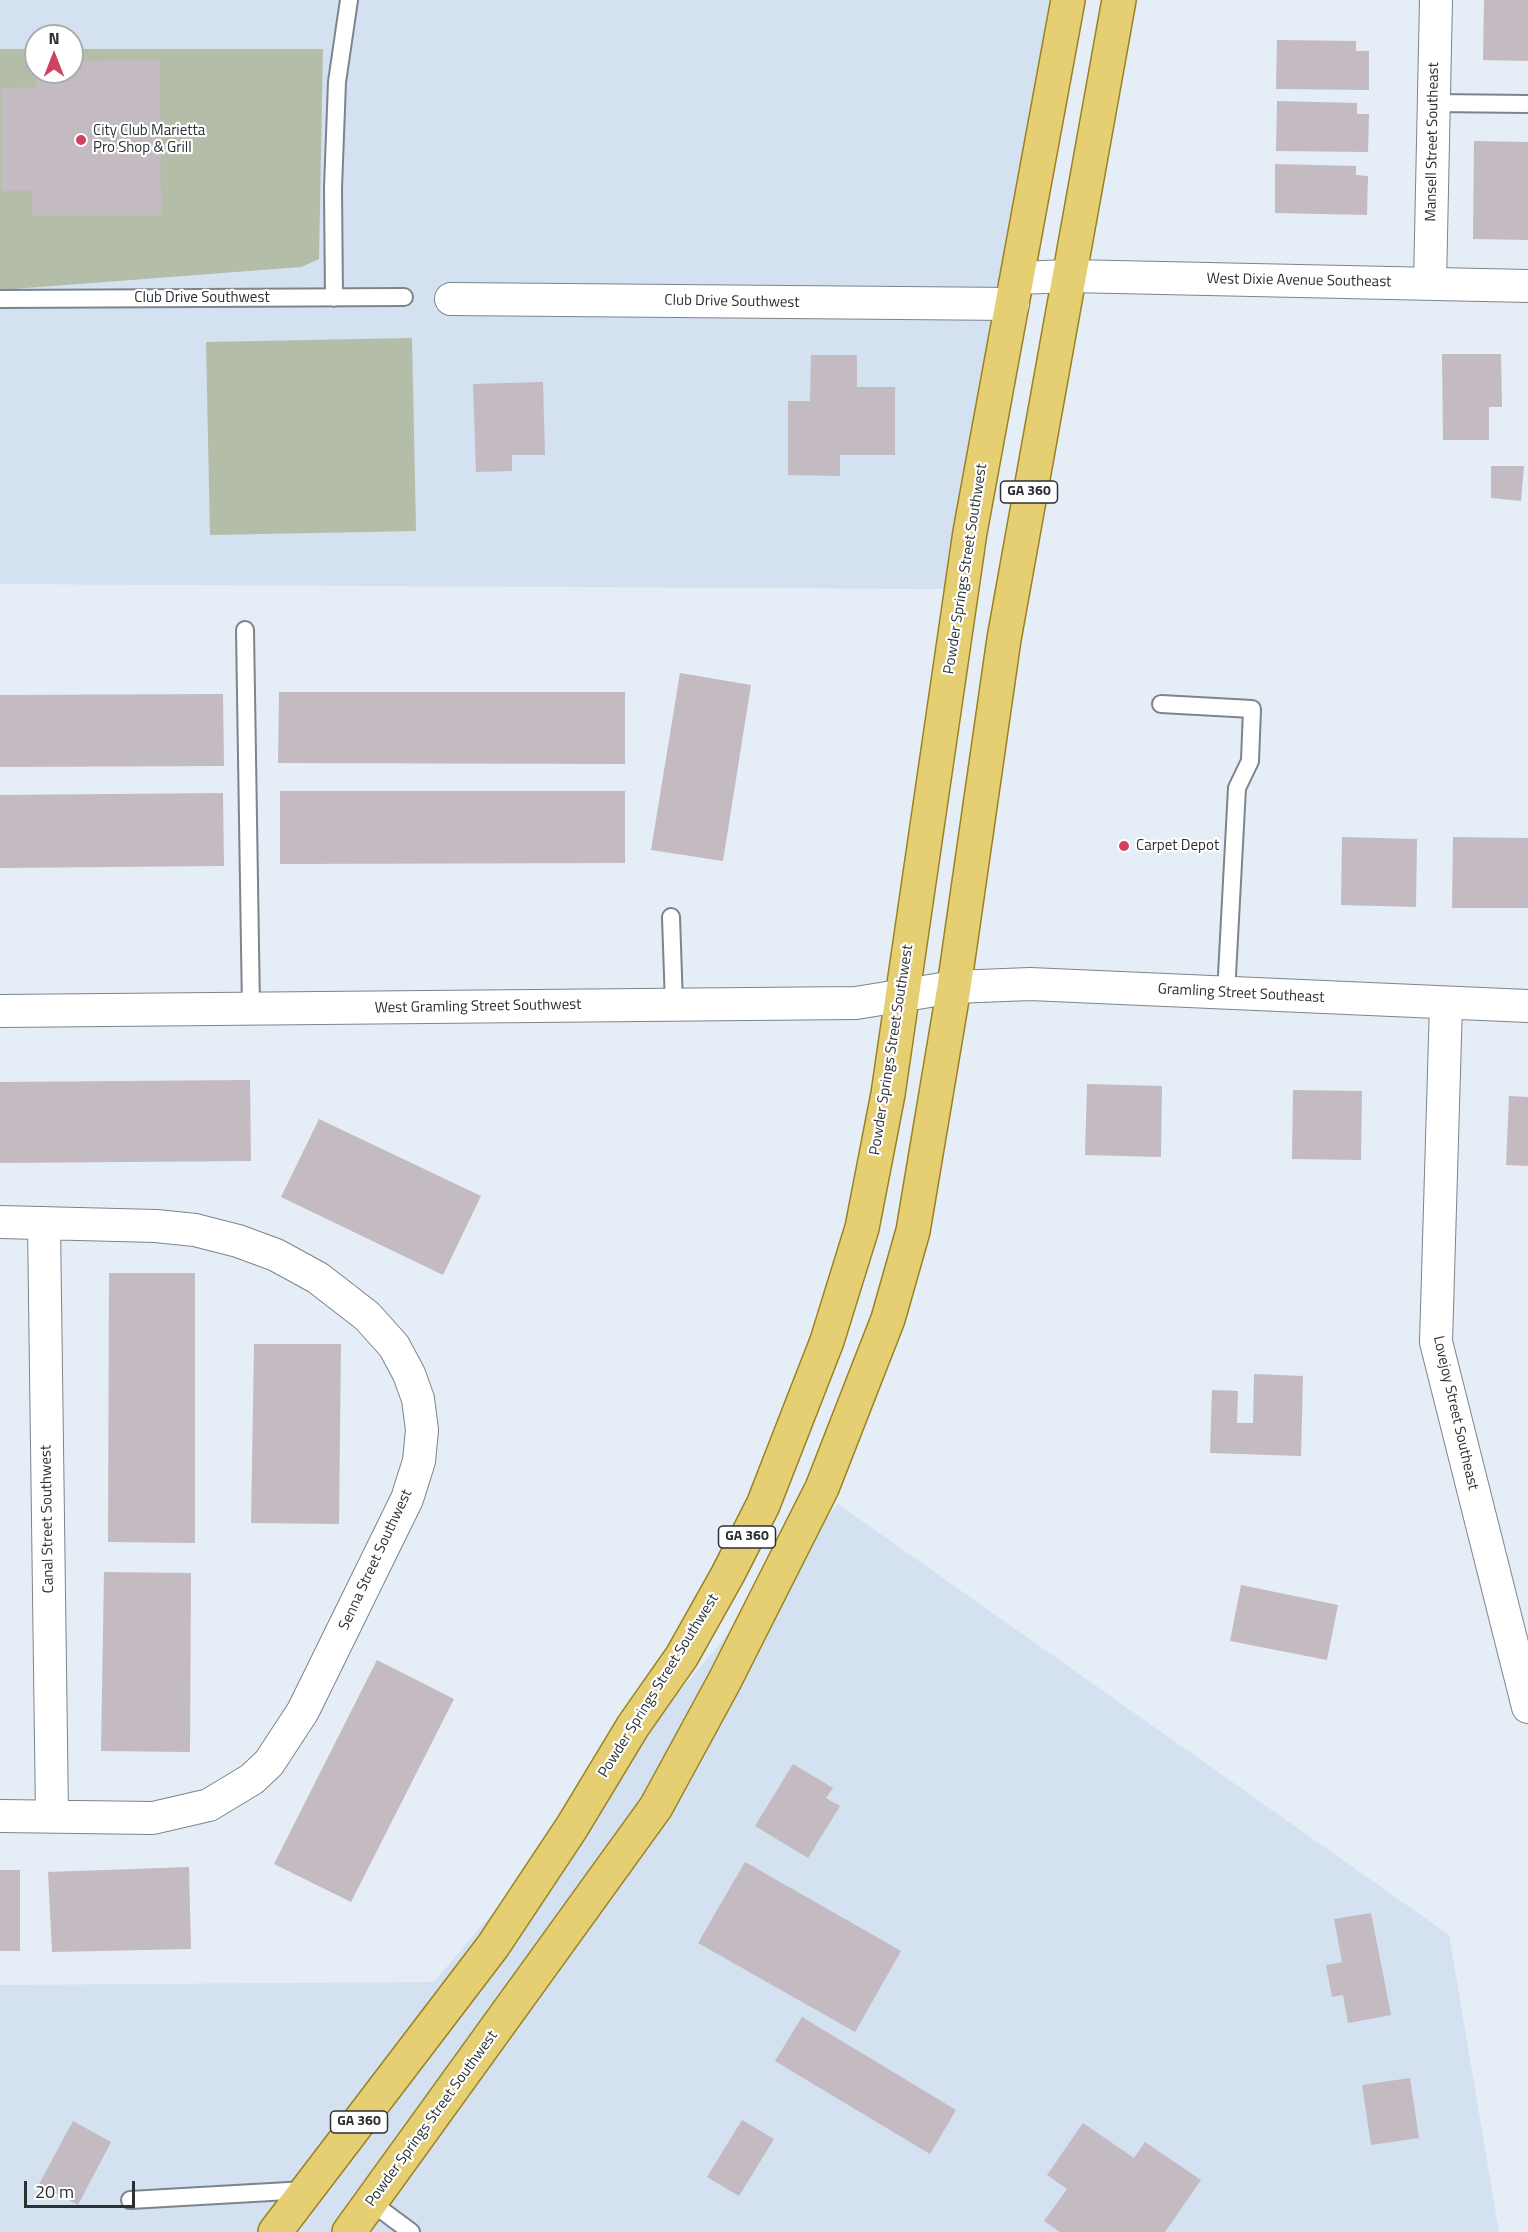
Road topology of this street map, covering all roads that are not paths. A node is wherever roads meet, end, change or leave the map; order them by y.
1 (349, 0) edge
2 (1068, 0) edge
3 (1119, 0) edge
4 (1436, 0) edge
5 (1434, 103) junction
6 (1528, 104) edge
7 (1070, 276) junction
8 (1430, 284) junction
9 (1528, 286) edge
10 (1016, 291) junction
11 (404, 297) dead end
12 (0, 298) edge
13 (334, 298) junction
14 (451, 299) dead end
15 (245, 630) dead end
16 (1161, 704) dead end
17 (671, 917) dead end
18 (954, 987) junction
19 (1226, 993) junction
20 (900, 997) junction
21 (1446, 1004) junction
22 (674, 1005) junction
23 (1528, 1006) edge
24 (251, 1009) junction
25 (0, 1011) edge
26 (0, 1222) edge
27 (44, 1222) junction
28 (1528, 1707) edge
29 (0, 1816) edge
30 (52, 1816) junction
31 (308, 2189) junction
32 (130, 2200) dead end
33 (372, 2203) junction
34 (275, 2232) edge
35 (349, 2232) edge
36 (411, 2232) edge

1 - 13 lane
2 - 10 main road, Powder Springs Street Southwest / GA 360
3 - 7 main road, Powder Springs Street Southwest / GA 360
4 - 5 street, Mansell Street Southeast
5 - 6 lane
5 - 8 street, Mansell Street Southeast
7 - 8 street, West Dixie Avenue Southeast
7 - 10 street, West Dixie Avenue Southeast
7 - 18 main road, Powder Springs Street Southwest / GA 360
8 - 9 street, West Dixie Avenue Southeast
10 - 14 street, Club Drive Southwest
10 - 20 main road, Powder Springs Street Southwest / GA 360
11 - 13 lane, Club Drive Southwest
12 - 13 lane, Club Drive Southwest
15 - 24 lane
16 - 19 lane
17 - 22 lane
18 - 19 street, Gramling Street Southeast
18 - 20 street, West Gramling Street Southwest
18 - 33 main road, Powder Springs Street Southwest / GA 360
19 - 21 street, Gramling Street Southeast
20 - 22 street, West Gramling Street Southwest
20 - 31 main road, Powder Springs Street Southwest / GA 360
21 - 23 street, Gramling Street Southeast
21 - 28 street, Lovejoy Street Southeast
22 - 24 street, West Gramling Street Southwest
24 - 25 street, West Gramling Street Southwest
26 - 27 street, Senna Street Southwest
27 - 30 street, Canal Street Southwest
27 - 30 street, Senna Street Southwest
29 - 30 street, Senna Street Southwest
31 - 32 lane
31 - 34 main road, Powder Springs Street Southwest / GA 360
33 - 35 main road, Powder Springs Street Southwest / GA 360
33 - 36 lane

